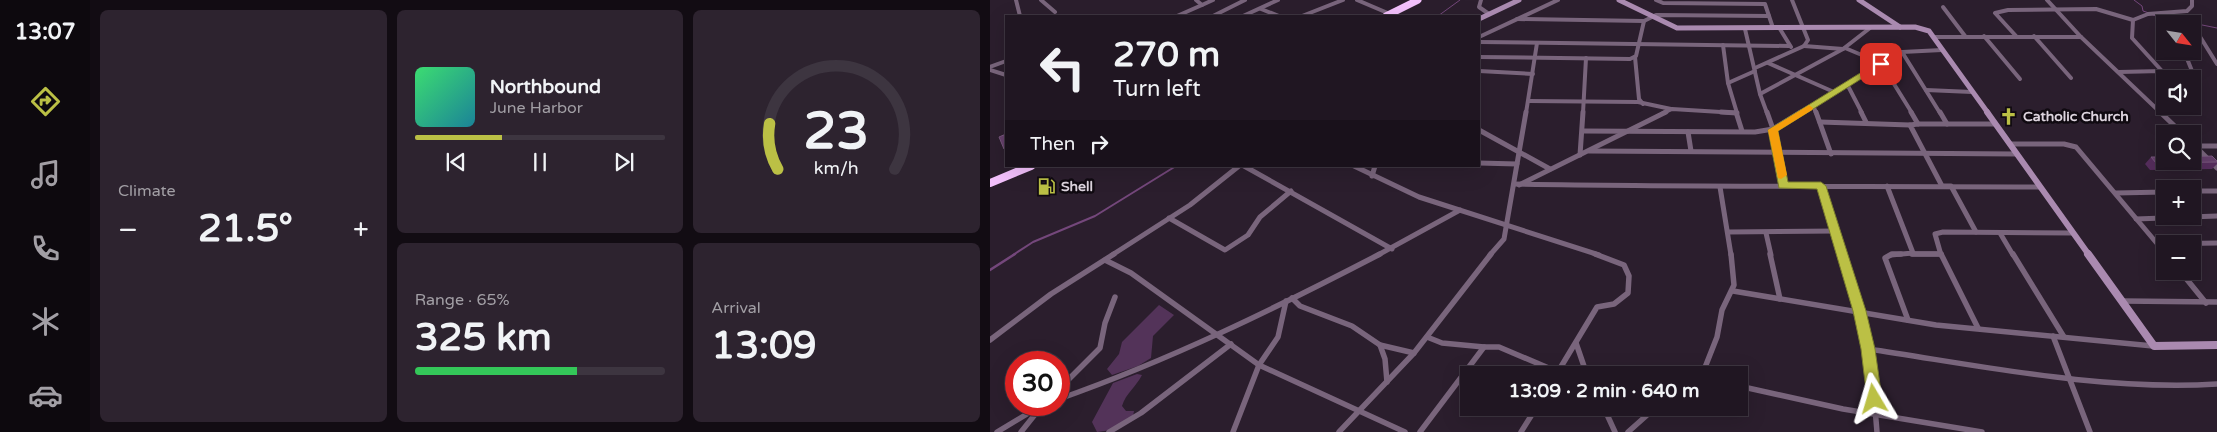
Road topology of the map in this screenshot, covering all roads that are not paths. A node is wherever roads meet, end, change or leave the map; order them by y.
1 (1016, 0) edge
2 (1041, 0) edge
3 (1196, 0) edge
4 (1213, 0) edge
5 (1245, 0) edge
6 (1278, 0) edge
7 (1343, 0) edge
8 (1357, 0) edge
9 (1418, 0) edge
10 (1481, 0) edge
11 (1519, 0) edge
12 (1558, 0) edge
13 (1619, 0) edge
14 (1634, 0) edge
15 (1656, 0) edge
16 (1792, 0) edge
17 (1860, 0) edge
18 (2047, 0) edge
19 (2192, 0) edge
20 (1681, 2) edge
21 (1740, 2) edge
22 (1765, 2) edge
23 (1202, 5) junction
24 (1944, 7) dead end
25 (1635, 8) junction
26 (1261, 9) junction
27 (2056, 10) junction
28 (1055, 12) dead end
29 (1182, 14) joint
30 (1489, 14) junction
31 (1020, 15) edge
32 (1186, 15) edge
33 (1215, 15) edge
34 (1246, 15) edge
35 (1276, 15) edge
36 (1305, 15) edge
37 (1388, 15) edge
38 (1651, 16) junction
39 (1769, 16) junction
40 (1480, 18) edge
41 (1516, 19) junction
42 (2133, 20) junction
43 (1644, 21) junction
44 (1900, 27) junction
45 (1773, 28) junction
46 (1780, 28) junction
47 (1870, 28) junction
48 (1745, 29) junction
49 (1804, 29) junction
50 (1965, 36) junction
51 (1984, 36) junction
52 (2016, 36) junction
53 (2034, 36) junction
54 (1480, 37) edge
55 (1934, 37) junction
56 (2081, 37) junction
57 (2201, 38) edge
58 (1481, 42) edge
59 (1537, 43) junction
60 (1638, 44) junction
61 (1722, 45) junction
62 (1750, 46) junction
63 (1789, 46) junction
64 (1804, 46) junction
65 (1795, 48) junction
66 (1844, 48) junction
67 (1942, 50) junction
68 (1902, 52) junction
69 (1480, 57) edge
70 (1536, 57) junction
71 (1635, 57) junction
72 (1586, 58) junction
73 (1005, 62) edge
74 (1768, 62) junction
75 (2217, 63) edge
76 (1881, 64) junction
77 (990, 69) edge
78 (1755, 69) junction
79 (2161, 70) edge
80 (1480, 71) edge
81 (2156, 71) edge
82 (2119, 72) junction
83 (1796, 73) junction
84 (1533, 74) junction
85 (1005, 75) edge
86 (2071, 78) dead end
87 (2020, 79) dead end
88 (1728, 83) junction
89 (1847, 84) junction
90 (1926, 90) junction
91 (1834, 92) junction
92 (1972, 92) junction
93 (1760, 94) junction
94 (1583, 101) junction
95 (1529, 102) junction
96 (1643, 104) junction
97 (1814, 105) junction
98 (1672, 109) junction
99 (1737, 112) junction
100 (1820, 122) junction
101 (1866, 122) junction
102 (1918, 124) junction
103 (1947, 124) junction
104 (1995, 124) junction
105 (1910, 125) junction
106 (2173, 125) edge
107 (1773, 130) junction
108 (1480, 131) edge
109 (1583, 131) junction
110 (1628, 131) junction
111 (1688, 132) junction
112 (1742, 132) junction
113 (2010, 144) junction
114 (2201, 145) edge
115 (2217, 146) edge
116 (1589, 151) junction
117 (1691, 151) junction
118 (1520, 152) junction
119 (1778, 152) junction
120 (2201, 152) edge
121 (1831, 154) junction
122 (2017, 154) junction
123 (1580, 155) junction
124 (1924, 155) junction
125 (1480, 163) edge
126 (1516, 164) junction
127 (1029, 167) edge
128 (1238, 167) edge
129 (1246, 167) edge
130 (1356, 167) edge
131 (1375, 167) edge
132 (2217, 168) edge
133 (1550, 169) junction
134 (1372, 176) junction
135 (990, 183) edge
136 (1516, 184) junction
137 (1783, 185) junction
138 (1821, 186) junction
139 (1887, 186) junction
140 (1942, 186) junction
141 (1720, 187) junction
142 (2040, 187) junction
143 (2217, 190) edge
144 (1291, 191) junction
145 (2201, 191) edge
146 (2156, 192) edge
147 (2116, 193) junction
148 (1460, 210) junction
149 (2217, 216) edge
150 (1169, 218) junction
151 (2136, 218) junction
152 (1506, 226) junction
153 (1835, 231) junction
154 (1729, 232) junction
155 (1976, 232) junction
156 (1766, 233) junction
157 (2000, 233) junction
158 (2072, 233) junction
159 (2156, 242) edge
160 (2201, 243) edge
161 (2217, 243) edge
162 (1392, 249) junction
163 (1912, 254) junction
164 (1941, 254) junction
165 (1105, 260) junction
166 (2188, 280) edge
167 (1733, 292) junction
168 (1115, 297) dead end
169 (1780, 299) junction
170 (1289, 300) junction
171 (2123, 301) junction
172 (2206, 302) junction
173 (2217, 302) edge
174 (1860, 311) junction
175 (1908, 320) junction
176 (1978, 328) junction
177 (1218, 335) junction
178 (2053, 336) junction
179 (1427, 337) junction
180 (2064, 337) junction
181 (990, 340) edge
182 (1576, 343) junction
183 (1231, 344) junction
184 (1380, 345) junction
185 (2217, 345) edge
186 (2154, 346) junction
187 (1484, 347) junction
188 (1868, 349) junction
189 (1414, 353) junction
190 (1259, 365) junction
191 (1541, 366) edge
192 (1561, 366) edge
193 (1584, 366) edge
194 (1706, 366) edge
195 (1070, 378) edge
196 (2068, 378) junction
197 (1387, 382) junction
198 (2217, 384) edge
199 (1748, 388) edge
200 (1070, 395) edge
201 (1358, 411) junction
202 (1876, 415) junction
203 (1024, 416) edge
204 (1033, 416) edge
205 (1531, 416) edge
206 (1608, 416) edge
207 (1646, 416) edge
208 (997, 432) edge
209 (1021, 432) edge
210 (1109, 432) edge
211 (1233, 432) edge
212 (1339, 432) edge
213 (1405, 432) edge
214 (1420, 432) edge
215 (1521, 432) edge
216 (1616, 432) edge
217 (1628, 432) edge
218 (1876, 432) edge
219 (1982, 432) edge
220 (2090, 432) edge

1 - 31 street
2 - 28 street
3 - 23 street
4 - 23 street
5 - 33 street
6 - 26 street
7 - 36 street
8 - 37 street
9 - 37 highway
10 - 30 street
11 - 30 main road
12 - 41 street
13 - 25 main road
14 - 25 street
15 - 20 street
16 - 49 street
17 - 44 main road
18 - 27 street
19 - 42 street
20 - 21 street
21 - 22 street
22 - 39 street
23 - 29 street
24 - 50 street
25 - 38 main road
26 - 34 street
26 - 35 street
27 - 42 street
27 - 52 street
27 - 56 street
29 - 32 street
30 - 40 main road
38 - 39 street
38 - 43 street
38 - 48 main road
39 - 45 street
41 - 43 street
41 - 54 street
42 - 79 street
43 - 60 street
44 - 47 main road
44 - 55 main road
45 - 46 main road
45 - 48 main road
46 - 49 main road
46 - 63 street
47 - 49 main road
47 - 66 street
48 - 62 street
49 - 64 street
50 - 51 street
50 - 55 street
51 - 52 street
51 - 87 street
52 - 53 street
53 - 56 street
53 - 86 street
55 - 67 main road
56 - 82 street
57 - 75 street
58 - 59 street
59 - 60 street
59 - 70 street
60 - 61 street
60 - 71 street
61 - 62 street
61 - 88 street
62 - 63 street
62 - 78 street
63 - 65 street
64 - 65 street
64 - 66 street
65 - 74 street
66 - 76 street
66 - 83 street
67 - 68 street
67 - 92 main road
68 - 76 street
68 - 90 street
69 - 70 street
70 - 72 street
70 - 84 street
71 - 72 street
71 - 96 street
72 - 94 street
73 - 77 street
74 - 78 street
74 - 83 street
76 - 89 street
76 - 102 street
77 - 85 street
78 - 88 street
78 - 93 street
80 - 84 street
81 - 82 street
82 - 106 street
83 - 91 street
83 - 93 street
84 - 95 street
88 - 99 street
89 - 91 street
89 - 101 street
90 - 92 street
90 - 103 street
91 - 97 street
92 - 104 main road
93 - 107 street
94 - 95 street
94 - 96 street
94 - 109 street
95 - 118 street
96 - 98 street
97 - 100 street
97 - 107 street
98 - 99 street
98 - 110 street
99 - 112 street
100 - 101 street
100 - 121 street
101 - 105 street
102 - 103 street
102 - 105 street
103 - 104 street
104 - 113 main road
105 - 124 street
107 - 112 street
107 - 119 street
108 - 118 street
109 - 110 street
109 - 123 street
110 - 111 street
110 - 116 street
111 - 112 street
111 - 117 street
113 - 122 main road
113 - 147 street
114 - 115 street
116 - 117 street
116 - 123 street
117 - 119 street
118 - 126 street
118 - 133 street
119 - 121 street
119 - 137 street
120 - 132 street
121 - 124 street
122 - 124 street
122 - 142 main road
123 - 133 street
124 - 140 street
125 - 126 street
126 - 136 street
127 - 135 highway
128 - 150 street
129 - 144 street
130 - 134 street
131 - 134 street
133 - 136 street
134 - 148 street
136 - 141 street
136 - 152 street
137 - 138 street
137 - 141 street
138 - 139 street
138 - 153 street
139 - 140 street
139 - 163 street
140 - 142 street
140 - 155 street
141 - 154 street
142 - 158 main road
143 - 145 street
144 - 150 street
144 - 162 street
146 - 147 street
147 - 151 street
148 - 152 street
148 - 162 street
149 - 151 street
150 - 165 street
151 - 159 street
152 - 179 street
152 - 182 street
153 - 156 street
153 - 174 street
154 - 156 street
154 - 167 street
155 - 157 street
155 - 164 street
156 - 169 street
157 - 158 street
157 - 180 street
158 - 171 main road
160 - 161 street
162 - 170 street
163 - 164 street
163 - 175 street
164 - 176 street
165 - 177 street
165 - 181 street
166 - 172 street
167 - 169 street
167 - 194 street
168 - 195 street
169 - 174 street
170 - 177 street
170 - 184 street
170 - 190 street
171 - 172 street
171 - 186 main road
172 - 173 street
174 - 175 street
174 - 188 street
175 - 176 street
176 - 178 street
177 - 183 street
177 - 200 street
178 - 180 street
178 - 196 street
179 - 187 street
179 - 189 street
180 - 186 street
182 - 192 street
182 - 193 street
183 - 190 street
183 - 210 street
184 - 189 street
184 - 197 street
185 - 186 main road
187 - 191 street
187 - 214 street
188 - 196 street
188 - 202 street
189 - 197 street
190 - 201 street
190 - 211 street
196 - 198 street
196 - 220 street
197 - 201 street
199 - 202 street
201 - 212 street
201 - 213 street
202 - 218 street
202 - 219 street
203 - 208 street
204 - 209 street
205 - 215 street
206 - 216 street
207 - 217 street

